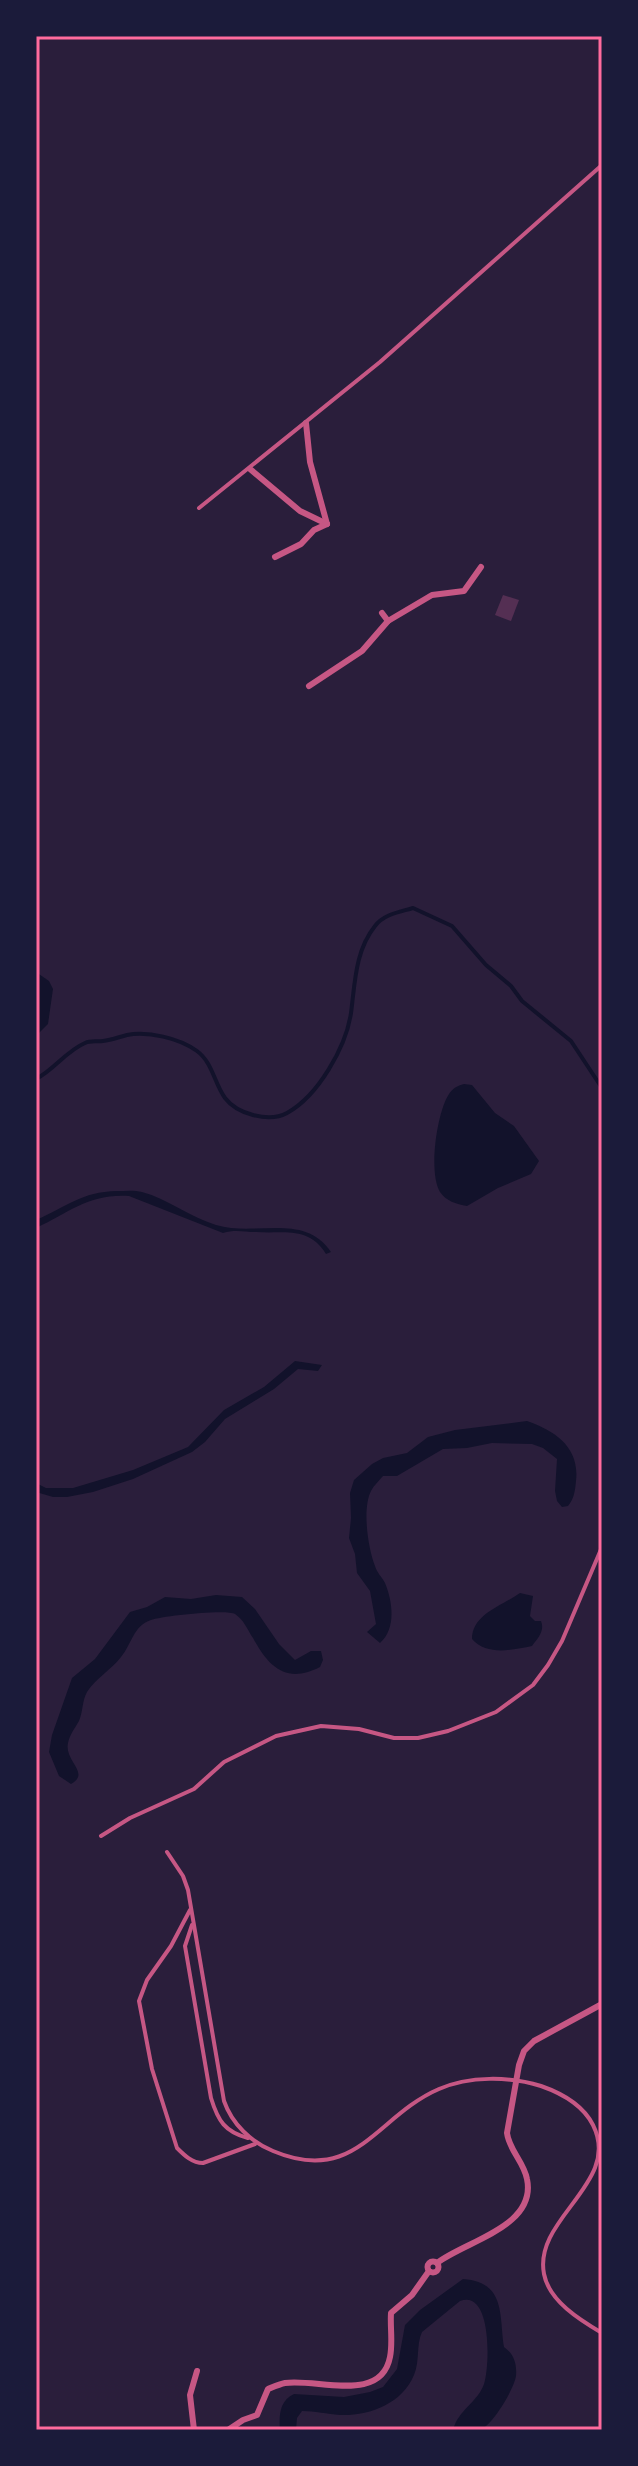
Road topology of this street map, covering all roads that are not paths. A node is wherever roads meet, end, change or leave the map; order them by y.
1 (602, 165) edge
2 (306, 423) junction
3 (250, 469) junction
4 (199, 508) dead end
5 (327, 524) junction
6 (275, 557) dead end
7 (481, 567) dead end
8 (382, 613) dead end
9 (388, 621) junction
10 (309, 686) dead end
11 (602, 1547) edge
12 (101, 1836) dead end
13 (167, 1852) dead end
14 (191, 1908) junction
15 (194, 1923) junction
16 (602, 2004) edge
17 (248, 2138) junction
18 (257, 2144) junction
19 (602, 2333) edge
20 (197, 2371) dead end
21 (194, 2430) edge
22 (228, 2430) edge

1 - 2 lane
2 - 3 lane
2 - 5 street
3 - 4 lane
3 - 5 street
5 - 6 street
7 - 9 street
8 - 9 street
9 - 10 street
11 - 12 lane
13 - 14 lane
14 - 15 lane
14 - 18 lane
15 - 17 lane
15 - 17 lane
16 - 22 street
17 - 18 lane
18 - 19 lane
20 - 21 street

